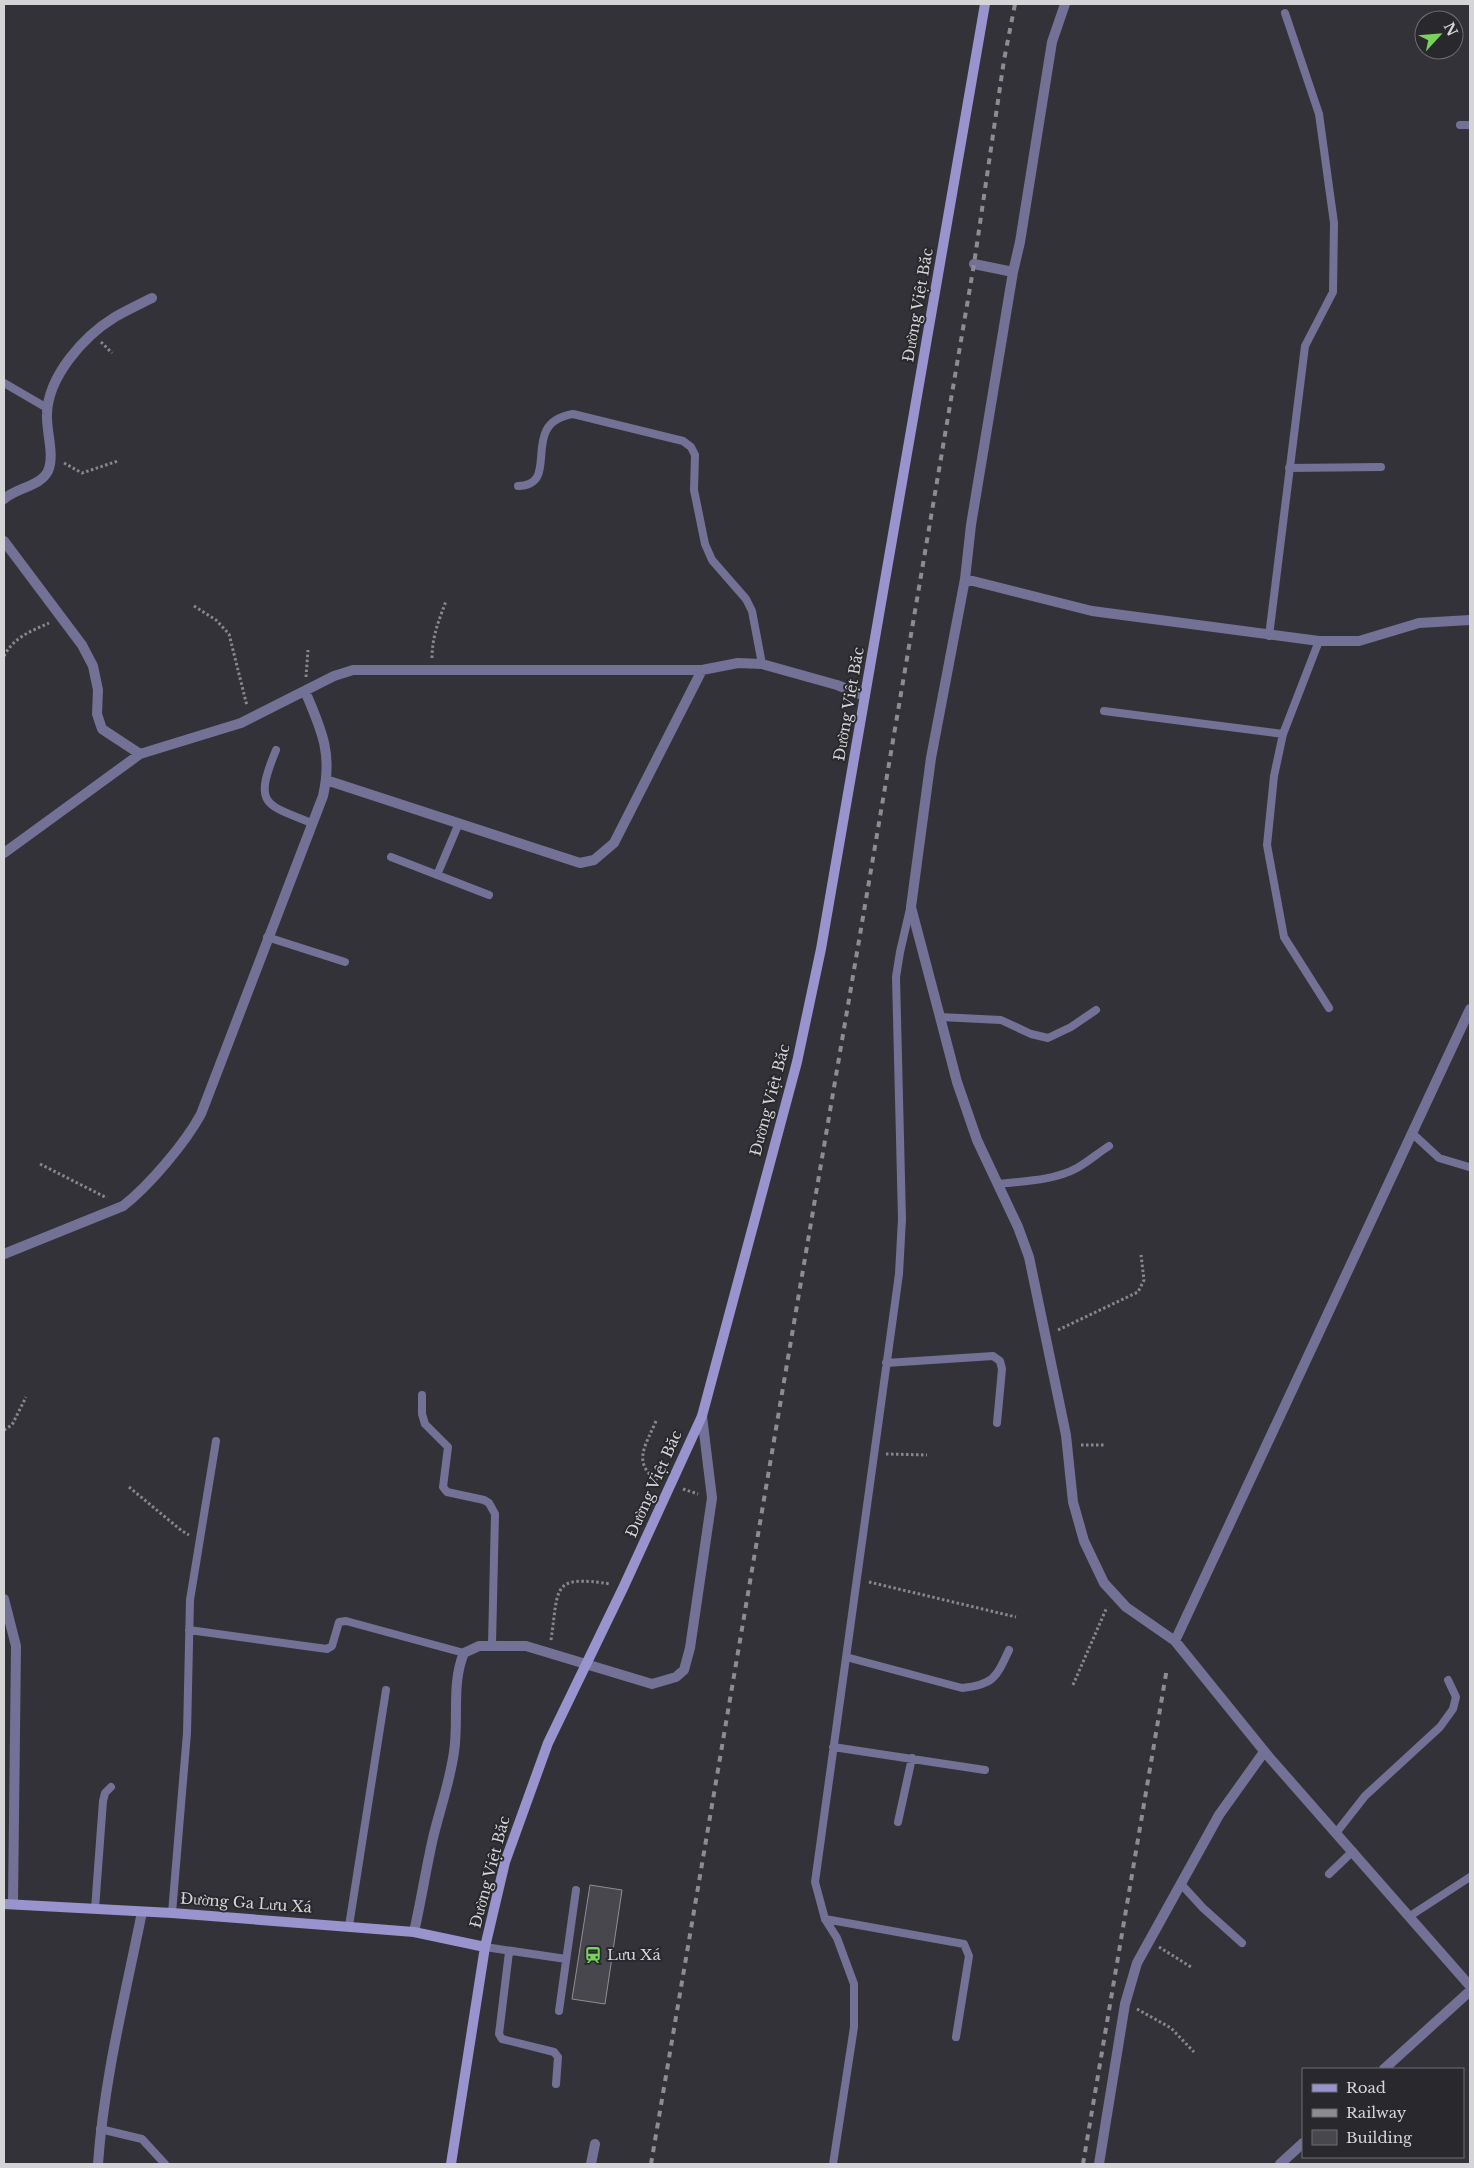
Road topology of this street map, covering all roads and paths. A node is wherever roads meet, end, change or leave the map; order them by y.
1 (985, 4) edge
2 (1064, 4) edge
3 (1285, 13) dead end
4 (1470, 124) edge
5 (1460, 125) dead end
6 (974, 264) dead end
7 (1012, 272) junction
8 (152, 298) dead end
9 (4, 383) edge
10 (47, 408) junction
11 (50, 455) junction
12 (118, 461) dead end
13 (1381, 467) dead end
14 (1289, 468) junction
15 (518, 486) dead end
16 (4, 499) edge
17 (4, 541) edge
18 (966, 579) junction
19 (446, 601) dead end
20 (194, 606) dead end
21 (62, 618) junction
22 (1470, 620) edge
23 (1269, 636) junction
24 (1318, 641) junction
25 (308, 650) dead end
26 (4, 656) edge
27 (762, 664) junction
28 (433, 670) junction
29 (702, 670) junction
30 (305, 691) junction
31 (865, 696) junction
32 (1104, 711) dead end
33 (251, 718) junction
34 (1283, 734) junction
35 (276, 750) dead end
36 (140, 754) junction
37 (326, 780) junction
38 (312, 823) junction
39 (459, 823) junction
40 (4, 853) edge
41 (390, 857) dead end
42 (437, 875) junction
43 (489, 895) dead end
44 (911, 907) junction
45 (267, 937) junction
46 (345, 962) dead end
47 (1329, 1008) dead end
48 (1470, 1009) edge
49 (1096, 1010) dead end
50 (940, 1017) junction
51 (1413, 1134) junction
52 (1109, 1146) dead end
53 (40, 1164) dead end
54 (1469, 1167) dead end
55 (997, 1184) junction
56 (123, 1206) junction
57 (4, 1254) edge
58 (1141, 1255) dead end
59 (1045, 1336) junction
60 (886, 1363) junction
61 (422, 1395) dead end
62 (26, 1397) dead end
63 (702, 1416) junction
64 (997, 1423) dead end
65 (4, 1430) edge
66 (216, 1441) dead end
67 (1067, 1445) junction
68 (1106, 1445) dead end
69 (873, 1454) junction
70 (927, 1455) dead end
71 (129, 1487) dead end
72 (200, 1539) junction
73 (856, 1579) junction
74 (624, 1586) junction
75 (1112, 1595) junction
76 (4, 1598) edge
77 (1016, 1616) dead end
78 (188, 1630) junction
79 (1175, 1641) junction
80 (492, 1644) junction
81 (1009, 1650) dead end
82 (464, 1653) junction
83 (549, 1653) junction
84 (846, 1657) junction
85 (585, 1664) junction
86 (1448, 1680) dead end
87 (1072, 1685) dead end
88 (386, 1690) dead end
89 (833, 1747) junction
90 (1264, 1752) junction
91 (912, 1758) junction
92 (985, 1770) dead end
93 (112, 1786) dead end
94 (898, 1822) dead end
95 (1336, 1833) junction
96 (1353, 1852) junction
97 (1329, 1874) dead end
98 (1470, 1877) edge
99 (1181, 1884) junction
100 (576, 1890) dead end
101 (8, 1903) edge
102 (95, 1909) junction
103 (142, 1912) junction
104 (172, 1913) junction
105 (1410, 1916) junction
106 (825, 1920) junction
107 (349, 1926) junction
108 (414, 1932) junction
109 (1148, 1940) junction
110 (1242, 1943) dead end
111 (485, 1947) junction
112 (510, 1952) junction
113 (566, 1959) junction
114 (1191, 1967) dead end
115 (1470, 1986) edge
116 (1470, 1991) edge
117 (1125, 2004) junction
118 (559, 2010) dead end
119 (956, 2037) dead end
120 (1194, 2052) dead end
121 (1385, 2068) edge
122 (556, 2084) dead end
123 (100, 2130) junction
124 (595, 2144) dead end
125 (1302, 2144) edge
126 (98, 2164) edge
127 (165, 2164) edge
128 (452, 2164) edge
129 (591, 2164) edge
130 (832, 2164) edge
131 (1099, 2164) edge
132 (1280, 2164) edge

1 - 31 main road, Đường Việt Bắc
2 - 7 street
3 - 14 lane
4 - 5 lane
6 - 7 street
7 - 18 street
8 - 10 street
9 - 10 lane
10 - 11 street
11 - 12 path
11 - 16 street
13 - 14 lane
14 - 23 lane
15 - 27 lane
17 - 21 street
18 - 23 street
18 - 44 street
19 - 28 path
20 - 33 path
21 - 26 path
21 - 36 street
22 - 24 street
23 - 24 street
24 - 34 lane
25 - 30 path
27 - 29 street
27 - 31 street
28 - 29 street
28 - 30 street
29 - 39 street
30 - 33 street
30 - 37 street
31 - 63 main road, Đường Việt Bắc
32 - 34 lane
33 - 36 street
34 - 47 lane
35 - 38 lane
36 - 40 street
37 - 38 street
37 - 39 street
38 - 45 street
39 - 42 lane
41 - 42 lane
42 - 43 lane
44 - 50 street
44 - 60 lane
45 - 46 lane
45 - 56 street
48 - 51 street
49 - 50 lane
50 - 55 street
51 - 54 lane
51 - 79 street
52 - 55 lane
53 - 56 path
55 - 59 street
56 - 57 street
58 - 59 path
59 - 67 street
60 - 64 lane
60 - 69 lane
61 - 80 lane
62 - 65 path
63 - 74 main road, Đường Việt Bắc
63 - 85 street
66 - 72 lane
67 - 68 path
67 - 75 street
69 - 70 path
69 - 73 lane
71 - 72 path
72 - 78 lane
73 - 77 path
73 - 84 lane
74 - 83 path
74 - 85 main road, Đường Việt Bắc
75 - 79 street
75 - 87 path
76 - 101 street
78 - 82 lane
78 - 104 lane
79 - 90 street
80 - 82 street
80 - 83 street
81 - 84 lane
82 - 108 street
83 - 85 street
84 - 89 lane
85 - 111 main road, Đường Việt Bắc
86 - 95 lane
88 - 107 lane
89 - 91 lane
89 - 106 lane
90 - 95 street
90 - 99 street
91 - 92 lane
91 - 94 lane
93 - 102 lane
95 - 96 street
96 - 97 lane
96 - 105 street
98 - 105 lane
99 - 109 street
99 - 110 lane
100 - 113 lane
101 - 102 main road, Đường Ga Lưu Xá
102 - 103 main road, Đường Ga Lưu Xá
103 - 104 main road, Đường Ga Lưu Xá
103 - 123 street
104 - 107 main road, Đường Ga Lưu Xá
105 - 115 street
106 - 119 lane
106 - 130 lane
107 - 108 main road, Đường Ga Lưu Xá
108 - 111 main road, Đường Ga Lưu Xá
109 - 114 path
109 - 117 street
111 - 112 lane
111 - 128 main road, Đường Việt Bắc
112 - 113 lane
112 - 122 lane
113 - 118 lane
116 - 121 street
117 - 120 path
117 - 131 street
123 - 126 street
123 - 127 lane
124 - 129 street
125 - 132 street

